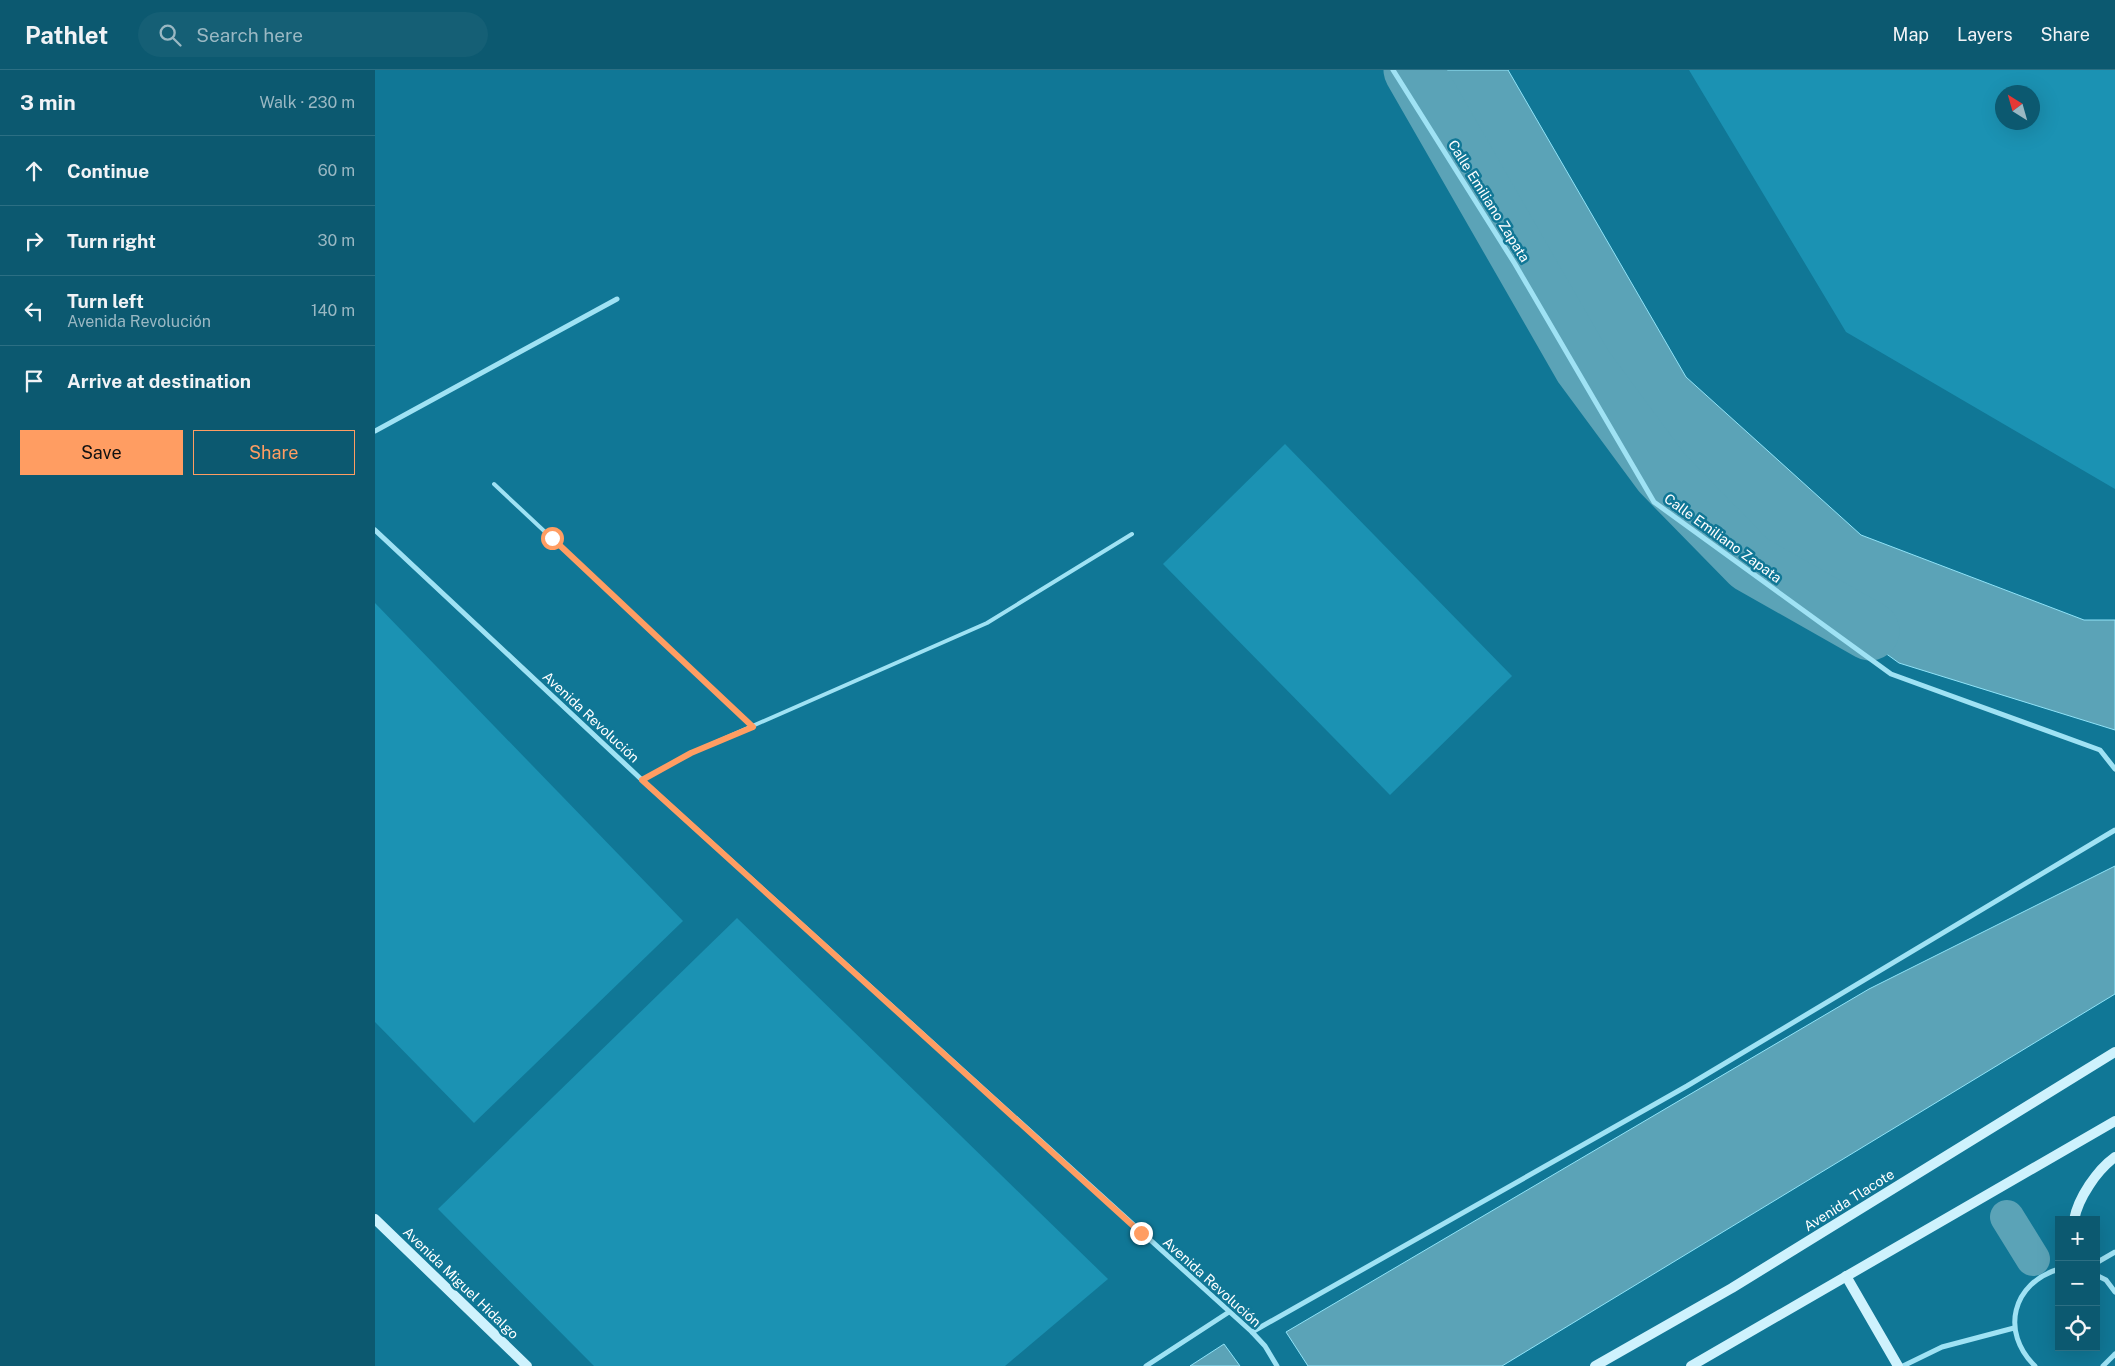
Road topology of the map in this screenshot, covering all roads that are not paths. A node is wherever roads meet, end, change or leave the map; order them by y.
1 (1393, 70) edge
2 (617, 299) dead end
3 (375, 431) edge
4 (494, 484) dead end
5 (375, 530) edge
6 (1131, 534) dead end
7 (753, 727) junction
8 (2115, 769) edge
9 (642, 780) junction
10 (2115, 830) edge
11 (2115, 1052) edge
12 (2115, 1121) edge
13 (2115, 1157) edge
14 (2075, 1216) edge
15 (375, 1219) edge
16 (2115, 1252) edge
17 (2100, 1261) edge
18 (2055, 1270) edge
19 (1846, 1276) junction
20 (2100, 1277) edge
21 (2115, 1292) edge
22 (1229, 1312) junction
23 (2014, 1328) junction
24 (1252, 1332) junction
25 (2114, 1358) edge
26 (527, 1366) edge
27 (1146, 1366) edge
28 (1277, 1366) edge
29 (1595, 1366) edge
30 (1691, 1366) edge
31 (1898, 1366) edge
32 (1903, 1366) edge
33 (2035, 1366) edge
34 (2103, 1366) edge

1 - 8 street, Calle Emiliano Zapata
2 - 3 street
4 - 7 lane
5 - 9 street, Avenida Revolución
6 - 7 lane
7 - 9 lane
9 - 22 street, Avenida Revolución
10 - 24 street
11 - 29 main road, Avenida Tlacote
12 - 19 main road
13 - 14 main road
15 - 26 main road, Avenida Miguel Hidalgo
16 - 17 street
18 - 23 street
19 - 30 main road
19 - 31 main road
20 - 21 street
22 - 24 street, Avenida Revolución
22 - 27 street
23 - 32 street
23 - 33 street
24 - 28 street, Avenida Revolución
25 - 34 street

